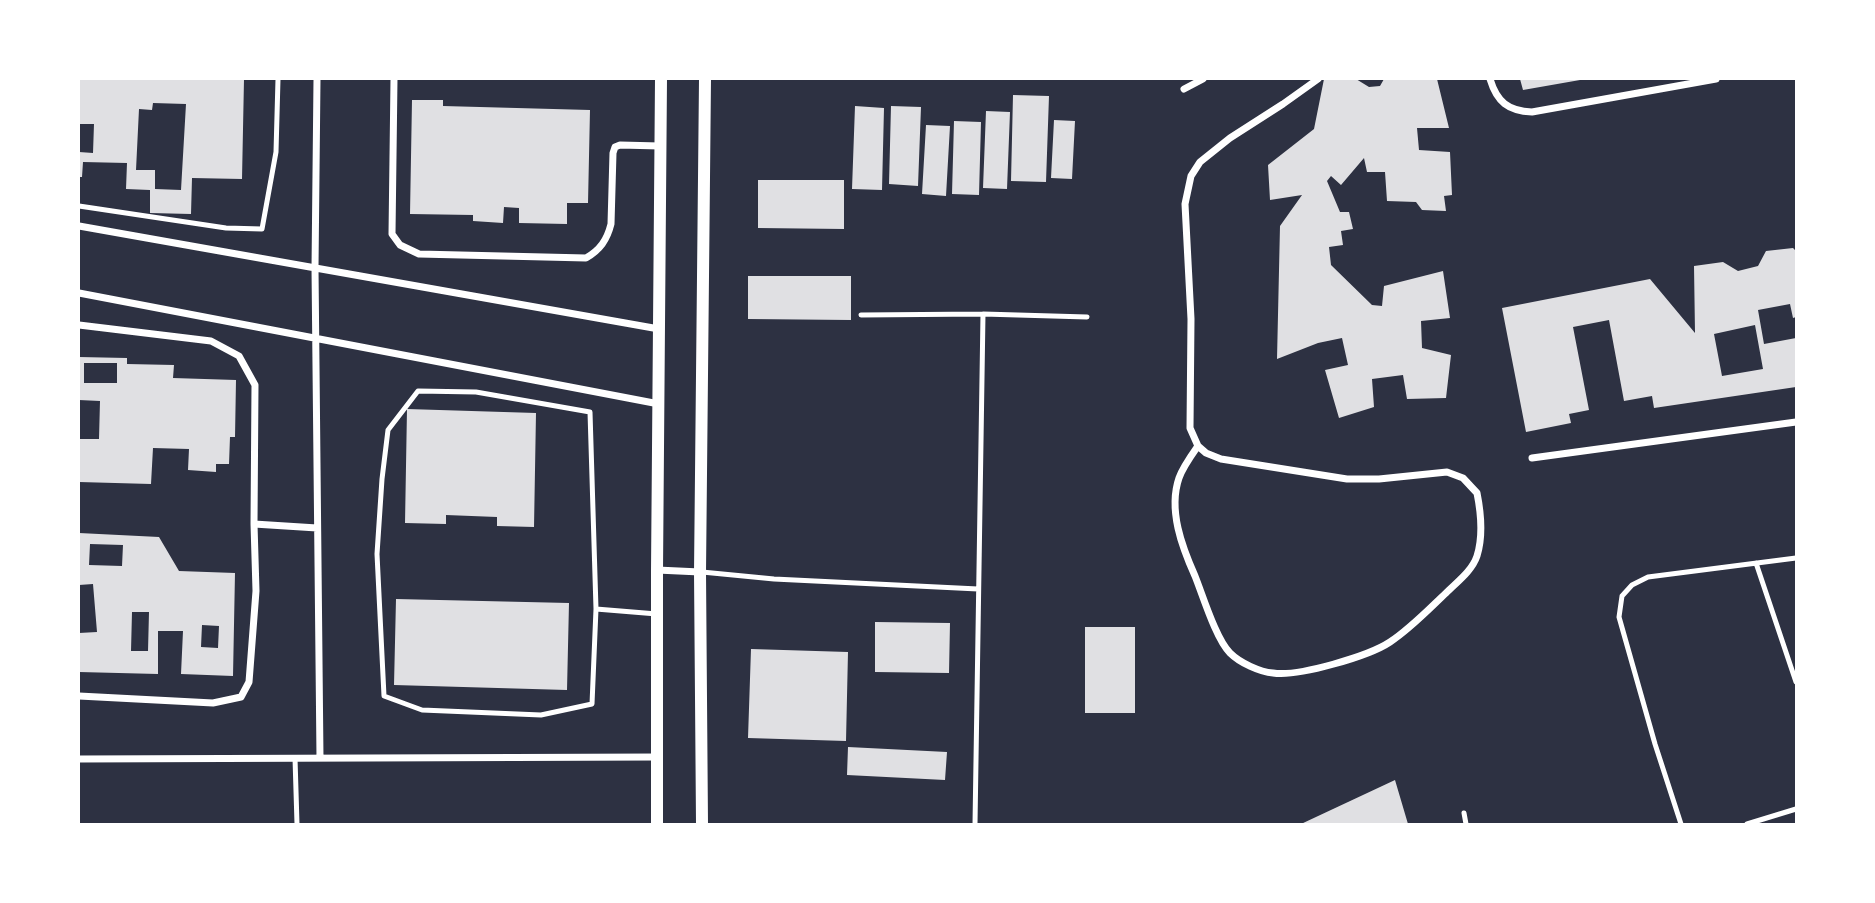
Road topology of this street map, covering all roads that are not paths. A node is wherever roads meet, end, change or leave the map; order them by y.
1 (278, 79) edge
2 (317, 79) edge
3 (394, 79) edge
4 (661, 79) edge
5 (705, 79) edge
6 (1203, 79) edge
7 (1318, 79) edge
8 (1490, 79) edge
9 (1716, 79) edge
10 (1184, 89) dead end
11 (660, 146) junction
12 (79, 206) edge
13 (79, 226) edge
14 (315, 268) junction
15 (79, 293) edge
16 (983, 314) junction
17 (861, 315) dead end
18 (1087, 317) dead end
19 (79, 325) edge
20 (659, 329) junction
21 (315, 338) junction
22 (659, 404) junction
23 (1796, 422) edge
24 (1198, 446) junction
25 (1532, 458) dead end
26 (254, 524) junction
27 (317, 528) junction
28 (1796, 558) edge
29 (1756, 563) junction
30 (657, 570) junction
31 (700, 572) junction
32 (978, 589) junction
33 (596, 609) junction
34 (657, 614) junction
35 (1796, 682) edge
36 (79, 696) edge
37 (658, 757) junction
38 (295, 758) junction
39 (320, 758) junction
40 (79, 759) edge
41 (1796, 809) edge
42 (1464, 813) dead end
43 (297, 824) edge
44 (657, 824) edge
45 (702, 824) edge
46 (975, 824) edge
47 (1466, 824) edge
48 (1681, 824) edge
49 (1747, 824) edge

1 - 12 lane
2 - 14 street
3 - 11 street
4 - 11 street
5 - 31 street
6 - 10 street
7 - 24 street
8 - 9 street
11 - 20 street
13 - 14 street
14 - 20 street
14 - 21 street
15 - 21 street
16 - 17 lane
16 - 18 lane
16 - 32 lane
19 - 26 street
20 - 22 street
21 - 22 street
21 - 27 street
22 - 30 street
23 - 25 street
24 - 24 street
26 - 27 street
26 - 36 street
27 - 39 street
28 - 29 lane
29 - 35 lane
29 - 48 lane
30 - 31 street
30 - 34 street
31 - 32 lane
31 - 45 street
32 - 46 lane
33 - 33 lane
33 - 34 lane
34 - 37 street
37 - 39 street
37 - 44 street
38 - 39 street
38 - 40 street
38 - 43 lane
41 - 49 lane
42 - 47 lane

